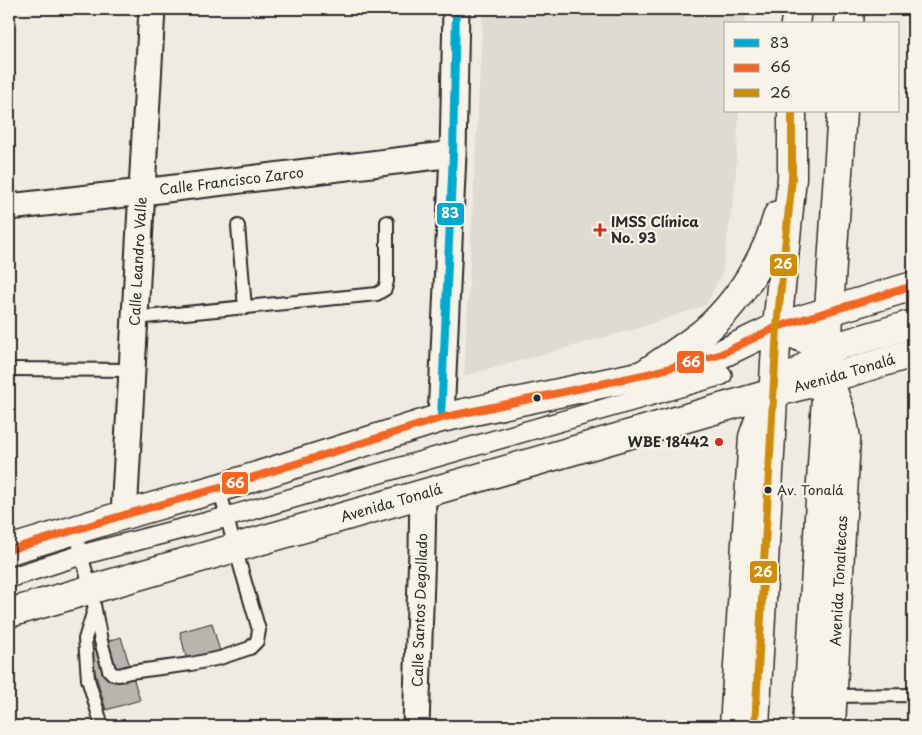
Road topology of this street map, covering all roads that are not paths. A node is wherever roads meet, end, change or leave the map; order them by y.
1 (152, 9) edge
2 (456, 9) edge
3 (795, 9) edge
4 (849, 9) edge
5 (794, 22) edge
6 (848, 22) edge
7 (792, 112) edge
8 (842, 112) edge
9 (453, 154) junction
10 (792, 178) junction
11 (142, 192) junction
12 (9, 207) edge
13 (388, 222) dead end
14 (238, 226) dead end
15 (913, 286) edge
16 (245, 308) junction
17 (829, 311) junction
18 (135, 318) junction
19 (913, 324) edge
20 (777, 327) junction
21 (828, 349) junction
22 (913, 354) edge
23 (10, 369) edge
24 (132, 370) junction
25 (643, 375) junction
26 (722, 375) dead end
27 (827, 379) junction
28 (773, 393) junction
29 (442, 418) junction
30 (219, 488) junction
31 (423, 494) junction
32 (124, 515) junction
33 (227, 517) junction
34 (79, 543) junction
35 (235, 548) junction
36 (9, 550) edge
37 (9, 578) edge
38 (93, 599) junction
39 (9, 613) edge
40 (913, 695) edge
41 (833, 696) junction
42 (102, 726) edge
43 (416, 726) edge
44 (734, 726) edge
45 (755, 726) edge
46 (807, 726) edge
47 (832, 726) edge

1 - 11 street, Calle Leandro Valle
2 - 9 street
3 - 5 main road
4 - 6 main road
7 - 10 main road
8 - 17 main road, Avenida Tonaltecas
9 - 11 street, Calle Francisco Zarco
9 - 29 street
10 - 20 main road
10 - 25 main road
11 - 12 street, Calle Francisco Zarco
11 - 18 street, Calle Leandro Valle
13 - 16 lane
14 - 16 lane
15 - 17 main road
16 - 18 lane
17 - 20 main road
17 - 21 main road, Avenida Tonaltecas
18 - 24 street, Calle Leandro Valle
19 - 21 main road, Avenida Tonalá
20 - 21 main road, Avenida Tonalá
20 - 25 main road
20 - 28 main road
21 - 27 main road, Avenida Tonaltecas
21 - 28 main road, Avenida Tonalá
22 - 27 main road, Avenida Tonalá
23 - 24 lane
24 - 32 street, Calle Leandro Valle
25 - 29 main road
26 - 33 street
27 - 28 main road, Avenida Tonalá
27 - 41 main road, Avenida Tonaltecas
27 - 46 main road, Avenida Tonaltecas
28 - 31 main road, Avenida Tonalá
28 - 44 main road
28 - 45 main road
29 - 30 main road
30 - 32 main road
30 - 33 lane
31 - 35 main road, Avenida Tonalá
31 - 43 street, Calle Santos Degollado
32 - 34 main road
33 - 34 street
33 - 35 lane
34 - 36 main road
34 - 37 street
34 - 38 lane
35 - 38 main road, Avenida Tonalá
35 - 38 lane
38 - 39 main road, Avenida Tonalá
38 - 42 lane
40 - 41 lane
41 - 47 main road, Avenida Tonaltecas

